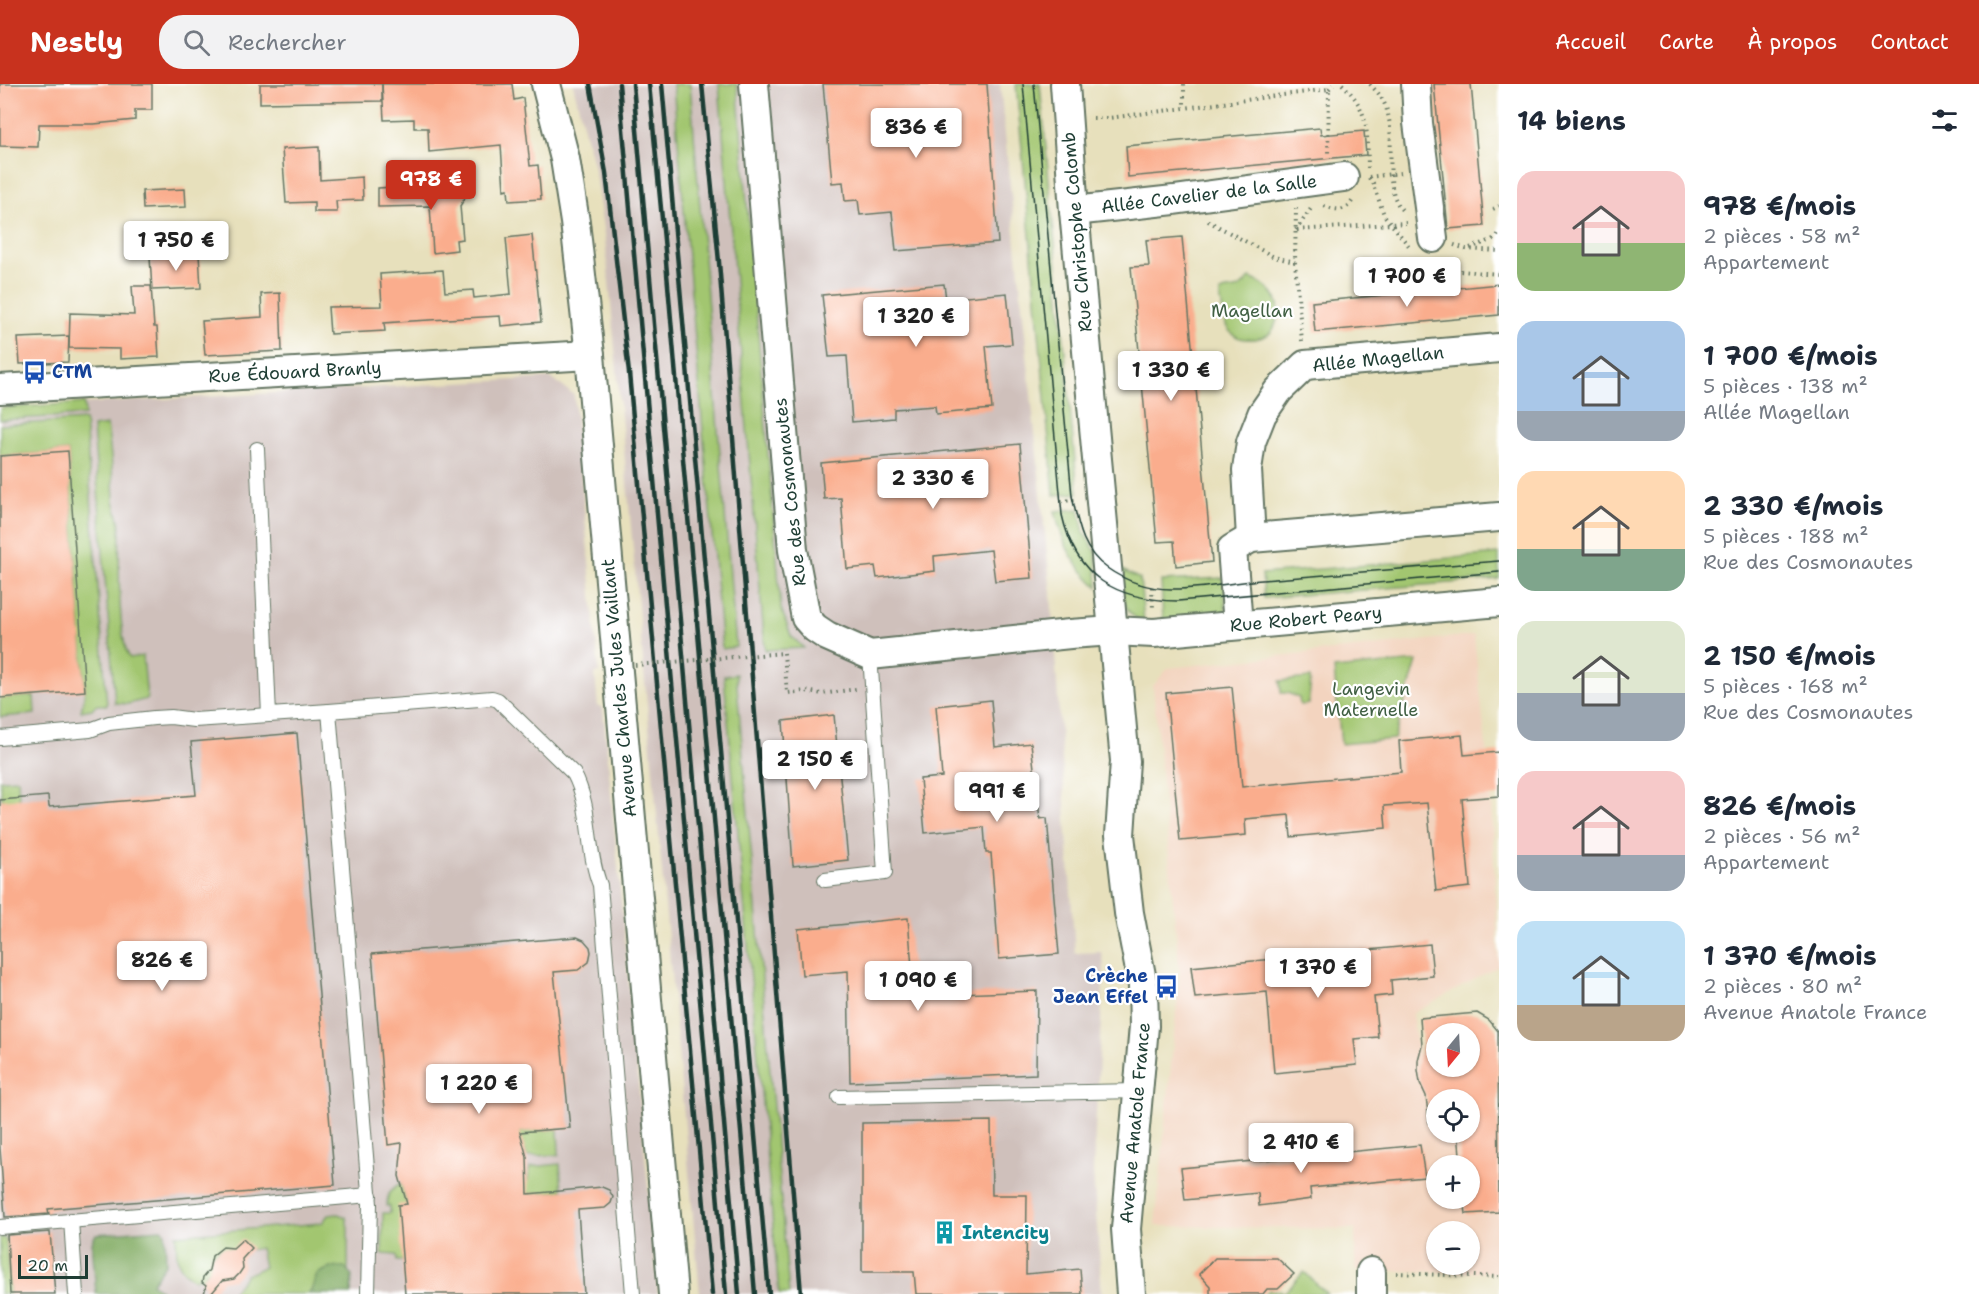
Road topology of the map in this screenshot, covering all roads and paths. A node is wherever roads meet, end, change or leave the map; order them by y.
1 (546, 84) edge
2 (754, 84) edge
3 (1065, 84) edge
4 (1184, 84) edge
5 (1333, 84) edge
6 (1416, 84) edge
7 (1329, 89) junction
8 (1184, 108) junction
9 (1068, 118) junction
10 (1336, 178) joint
11 (1294, 183) junction
12 (1174, 201) junction
13 (1499, 206) edge
14 (1493, 209) dead end
15 (1074, 211) junction
16 (1296, 230) junction
17 (1423, 230) joint
18 (1499, 234) edge
19 (1466, 249) dead end
20 (1295, 262) junction
21 (1499, 348) edge
22 (590, 356) junction
23 (1305, 365) junction
24 (0, 388) edge
25 (257, 449) dead end
26 (1499, 516) edge
27 (1251, 538) junction
28 (1152, 587) dead end
29 (1499, 602) edge
30 (1153, 611) dead end
31 (1238, 625) junction
32 (1113, 631) junction
33 (870, 655) junction
34 (635, 665) dead end
35 (871, 687) junction
36 (329, 711) junction
37 (269, 715) junction
38 (0, 738) edge
39 (825, 880) dead end
40 (1138, 1091) junction
41 (839, 1097) dead end
42 (370, 1195) junction
43 (71, 1220) junction
44 (0, 1227) edge
45 (1499, 1277) edge
46 (1371, 1283) edge
47 (76, 1294) edge
48 (368, 1294) edge
49 (633, 1294) edge
50 (673, 1294) edge
51 (1131, 1294) edge

1 - 22 street, Avenue Charles Jules Vaillant
2 - 33 street, Rue des Cosmonautes
3 - 9 street, Rue Christophe Colomb
4 - 8 path
5 - 7 path
6 - 17 street
7 - 8 path
7 - 10 path
8 - 9 path
9 - 15 street, Rue Christophe Colomb
10 - 11 street, Allée Cavelier de la Salle
11 - 12 street, Allée Cavelier de la Salle
11 - 16 path
12 - 15 street, Allée Cavelier de la Salle
12 - 20 path
13 - 14 path
15 - 32 street, Rue Christophe Colomb
16 - 17 path
16 - 20 path
18 - 19 path
20 - 23 path
21 - 23 street, Allée Magellan
22 - 24 street, Rue Édouard Branly
22 - 50 street, Avenue Charles Jules Vaillant
23 - 27 street, Allée Magellan
25 - 37 lane
26 - 27 street
27 - 31 street
28 - 30 path
29 - 31 street, Rue Robert Peary
31 - 32 street, Rue Robert Peary
32 - 33 street, Rue des Cosmonautes
32 - 40 street, Avenue Anatole France
33 - 35 lane
34 - 35 path, bridge
35 - 39 lane
36 - 37 lane
36 - 42 lane
36 - 49 lane
37 - 38 lane
40 - 41 lane
40 - 51 street, Avenue Anatole France
42 - 43 lane
42 - 48 lane
43 - 44 lane
43 - 47 lane
45 - 46 path

